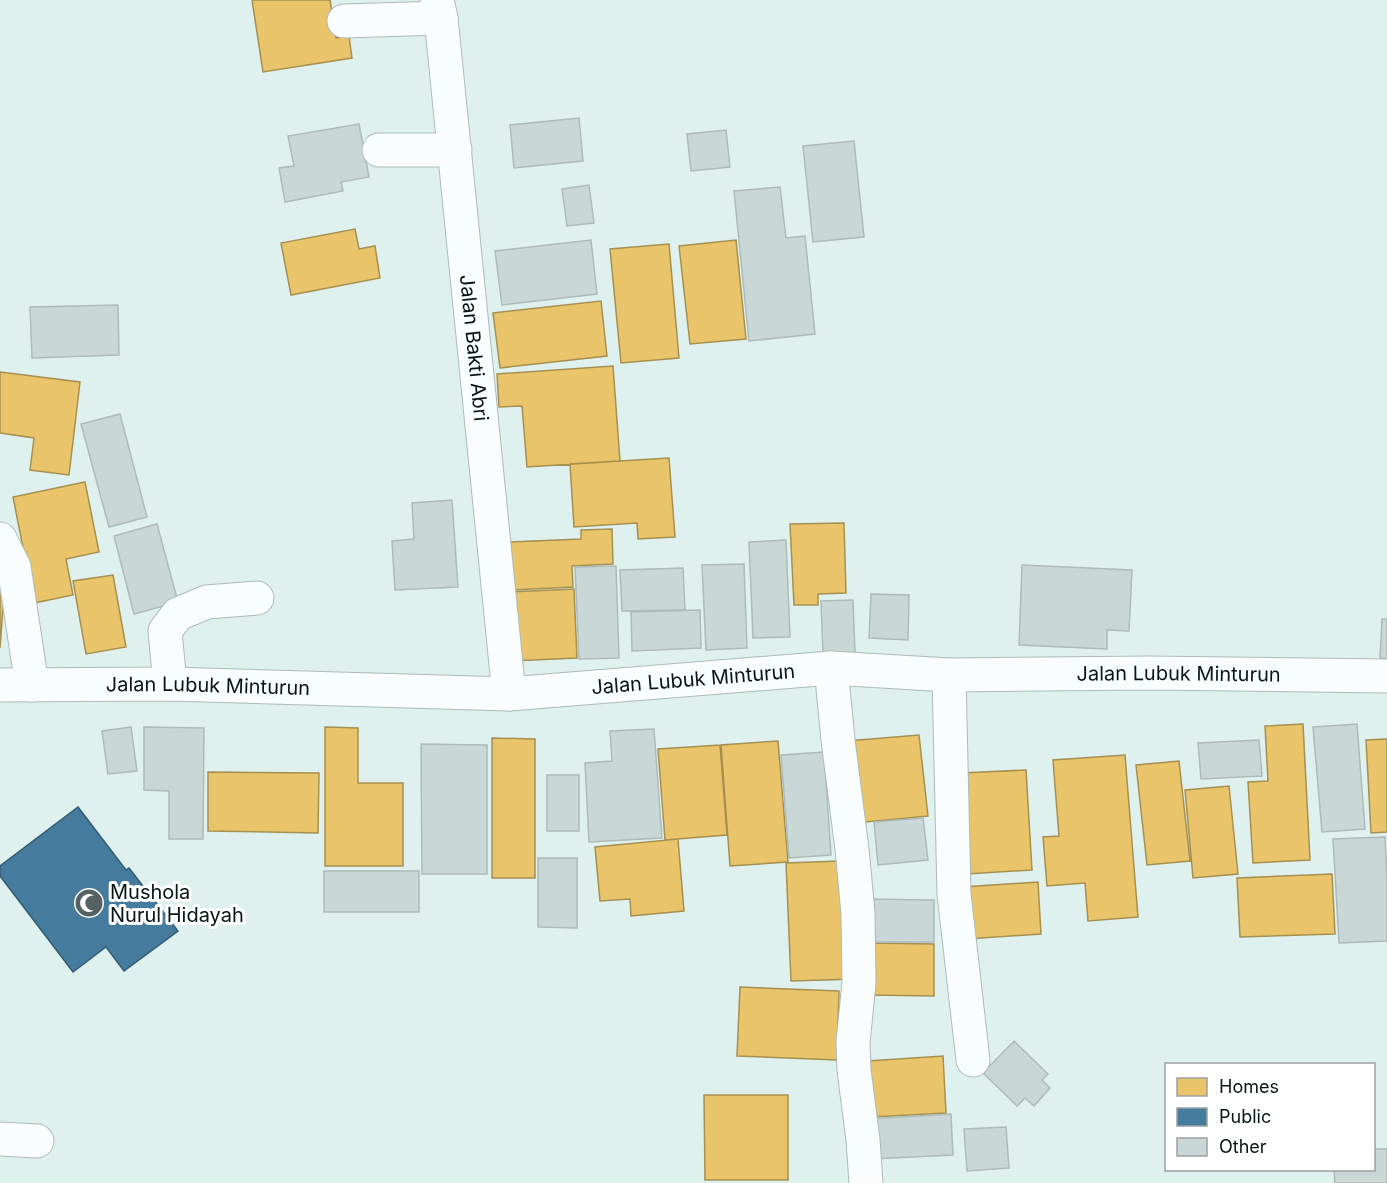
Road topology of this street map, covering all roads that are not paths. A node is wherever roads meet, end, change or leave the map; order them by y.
1 (439, 9) edge
2 (344, 21) dead end
3 (380, 150) dead end
4 (455, 150) junction
5 (0, 539) edge
6 (257, 598) dead end
7 (831, 668) junction
8 (949, 675) junction
9 (1387, 676) edge
10 (170, 684) junction
11 (0, 685) edge
12 (32, 685) junction
13 (509, 694) junction
14 (973, 1060) dead end
15 (0, 1139) edge
16 (37, 1141) dead end
17 (866, 1183) edge

1 - 2 street
1 - 4 street, Jalan Bakti Abri
3 - 4 street
4 - 13 street, Jalan Bakti Abri
5 - 12 street
6 - 10 street
7 - 8 street, Jalan Lubuk Minturun
7 - 13 street, Jalan Lubuk Minturun
7 - 17 street
8 - 9 street, Jalan Lubuk Minturun
8 - 14 street
10 - 12 street, Jalan Lubuk Minturun
10 - 13 street, Jalan Lubuk Minturun
11 - 12 street, Jalan Lubuk Minturun
15 - 16 street

